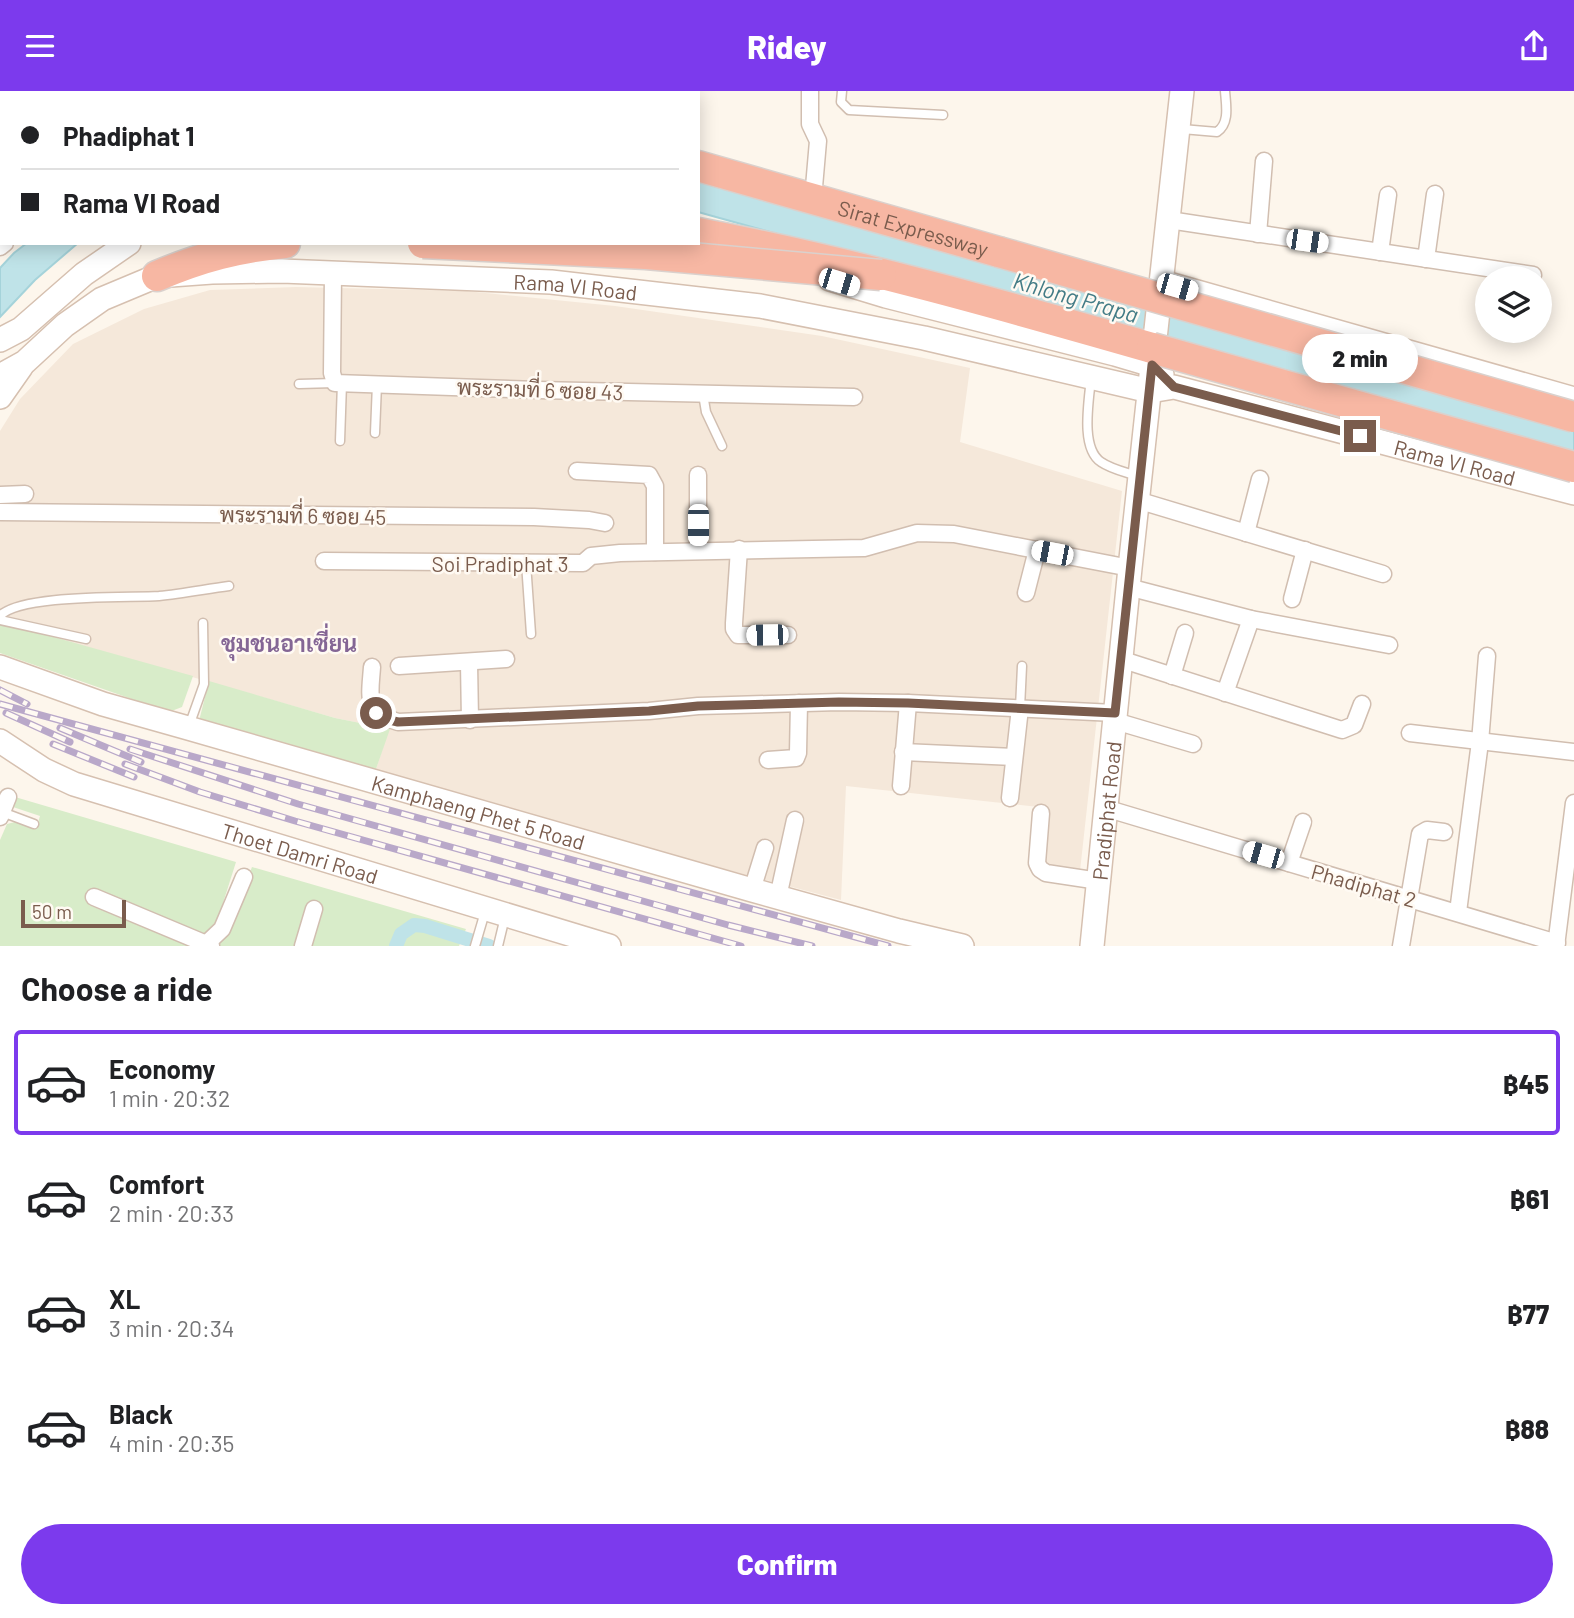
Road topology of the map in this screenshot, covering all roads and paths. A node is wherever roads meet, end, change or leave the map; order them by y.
1 (810, 91) edge
2 (842, 91) edge
3 (1182, 91) edge
4 (1225, 91) edge
5 (943, 115) dead end
6 (1179, 128) junction
7 (700, 155) edge
8 (1264, 161) dead end
9 (700, 167) edge
10 (814, 187) junction
11 (1436, 194) dead end
12 (1388, 195) dead end
13 (1169, 220) junction
14 (700, 233) edge
15 (1258, 234) junction
16 (700, 241) edge
17 (126, 245) edge
18 (272, 245) edge
19 (464, 245) edge
20 (1380, 252) junction
21 (1426, 259) junction
22 (1475, 266) edge
23 (333, 273) junction
24 (881, 275) junction
25 (157, 276) junction
26 (1160, 294) junction
27 (0, 340) edge
28 (25, 362) junction
29 (1152, 365) junction
30 (0, 376) edge
31 (1091, 378) junction
32 (338, 383) junction
33 (299, 384) dead end
34 (377, 384) junction
35 (1174, 387) junction
36 (1150, 391) junction
37 (703, 394) junction
38 (0, 397) edge
39 (854, 397) dead end
40 (1574, 399) edge
41 (1574, 417) edge
42 (375, 433) dead end
43 (340, 441) dead end
44 (722, 446) dead end
45 (1574, 467) edge
46 (577, 471) dead end
47 (698, 475) dead end
48 (1140, 476) junction
49 (1260, 479) dead end
50 (1574, 492) edge
51 (25, 494) dead end
52 (0, 495) edge
53 (1137, 500) junction
54 (0, 512) edge
55 (605, 523) dead end
56 (1246, 533) junction
57 (739, 549) junction
58 (698, 550) junction
59 (1037, 550) junction
60 (1305, 550) junction
61 (655, 552) junction
62 (324, 561) dead end
63 (526, 563) junction
64 (1383, 574) dead end
65 (1128, 578) junction
66 (229, 586) dead end
67 (1026, 593) dead end
68 (1292, 599) dead end
69 (0, 618) edge
70 (1251, 619) junction
71 (203, 623) dead end
72 (1185, 633) dead end
73 (531, 634) dead end
74 (788, 635) dead end
75 (86, 639) dead end
76 (1389, 645) dead end
77 (1487, 656) dead end
78 (506, 659) dead end
79 (1120, 659) junction
80 (469, 663) junction
81 (399, 666) dead end
82 (1023, 666) dead end
83 (0, 667) edge
84 (372, 667) dead end
85 (1172, 676) junction
86 (1225, 694) junction
87 (799, 703) junction
88 (908, 703) junction
89 (1362, 704) dead end
90 (1020, 708) junction
91 (1115, 717) junction
92 (470, 720) junction
93 (188, 728) junction
94 (1410, 733) dead end
95 (0, 741) edge
96 (1480, 742) junction
97 (1193, 744) dead end
98 (904, 752) junction
99 (1574, 752) edge
100 (1014, 757) junction
101 (768, 761) dead end
102 (901, 786) dead end
103 (1010, 798) dead end
104 (1574, 803) edge
105 (1105, 808) junction
106 (3, 809) edge
107 (1041, 813) dead end
108 (795, 820) dead end
109 (1303, 822) dead end
110 (34, 824) dead end
111 (1444, 832) dead end
112 (765, 848) dead end
113 (1289, 863) junction
114 (1571, 869) edge
115 (244, 877) dead end
116 (1099, 881) junction
117 (752, 890) junction
118 (94, 897) dead end
119 (778, 897) junction
120 (1408, 898) junction
121 (314, 909) dead end
122 (496, 911) junction
123 (1458, 912) junction
124 (1552, 942) edge
125 (206, 945) edge
126 (303, 946) edge
127 (475, 946) edge
128 (498, 946) edge
129 (610, 946) edge
130 (962, 946) edge
131 (1092, 946) edge
132 (1401, 946) edge

1 - 10 street
2 - 5 lane
3 - 6 main road, Pradiphat Road
4 - 6 lane
6 - 13 main road, Pradiphat Road
7 - 10 street
8 - 15 street
9 - 41 highway, Sirat Expressway, bridge
10 - 26 street
11 - 21 street
12 - 20 street
13 - 15 street
13 - 26 main road, Pradiphat Road
14 - 24 highway, bridge
15 - 20 street
16 - 29 main road
17 - 27 main road
18 - 25 highway
19 - 24 highway, bridge
20 - 21 street
21 - 22 street
23 - 25 main road, Rama VI Road
23 - 31 main road, Rama VI Road
23 - 32 street
24 - 45 highway, bridge
25 - 28 main road, Rama VI Road
26 - 29 main road, Pradiphat Road
26 - 40 main road
28 - 30 main road, Rama VI Road
28 - 38 main road
29 - 35 main road
29 - 36 main road, Pradiphat Road
31 - 36 main road, Rama VI Road
31 - 48 lane
32 - 33 lane
32 - 34 street, พระรามที่ 6 ซอย 43
32 - 43 lane
34 - 37 street, พระรามที่ 6 ซอย 43
34 - 42 lane
35 - 36 main road, Rama VI Road
35 - 50 main road, Rama VI Road
36 - 48 main road, Pradiphat Road
37 - 39 street, พระรามที่ 6 ซอย 43
37 - 44 lane
46 - 61 street
47 - 58 street
48 - 53 main road, Pradiphat Road
49 - 56 street
51 - 52 street
53 - 56 street
53 - 65 main road, Pradiphat Road
54 - 55 street, พระรามที่ 6 ซอย 45
56 - 60 street
57 - 58 street, Soi Pradiphat 3
57 - 59 street, Soi Pradiphat 3
57 - 74 street
58 - 61 street, Soi Pradiphat 3
59 - 65 street, Soi Pradiphat 3
59 - 67 street
60 - 64 street
60 - 68 street
61 - 63 street, Soi Pradiphat 3
62 - 63 street, Soi Pradiphat 3
63 - 73 lane
65 - 70 street, Soi Pradiphat 3
65 - 79 main road, Pradiphat Road
66 - 69 lane
69 - 75 lane
70 - 76 street, Soi Pradiphat 3
70 - 86 street
71 - 93 lane
72 - 85 street
77 - 96 street
78 - 80 street
79 - 85 street
79 - 91 main road, Pradiphat Road
80 - 81 street
80 - 92 street
82 - 90 lane
83 - 93 main road, Kamphaeng Phet 5 Road
84 - 92 street
85 - 86 street
86 - 89 street
87 - 88 street
87 - 92 street
87 - 101 street
88 - 90 street
88 - 98 street
90 - 91 street
90 - 100 street
91 - 97 street
91 - 105 main road, Pradiphat Road
93 - 117 main road, Kamphaeng Phet 5 Road
94 - 96 street
95 - 122 main road, Thoet Damri Road
96 - 99 street
96 - 123 street
98 - 100 street
98 - 102 street
100 - 103 street
104 - 114 street
105 - 113 street, Phadiphat 2
105 - 116 main road, Pradiphat Road
106 - 110 lane
107 - 116 street
108 - 119 street
109 - 113 street
111 - 120 street
112 - 117 street
113 - 120 street, Phadiphat 2
114 - 124 street
115 - 125 street
116 - 131 main road, Pradiphat Road
117 - 119 main road, Kamphaeng Phet 5 Road
118 - 125 street
119 - 130 main road, Kamphaeng Phet 5 Road
120 - 123 street, Phadiphat 2
120 - 132 street
121 - 126 street
122 - 127 lane
122 - 128 lane
122 - 129 main road, Thoet Damri Road
123 - 124 street, Phadiphat 2

